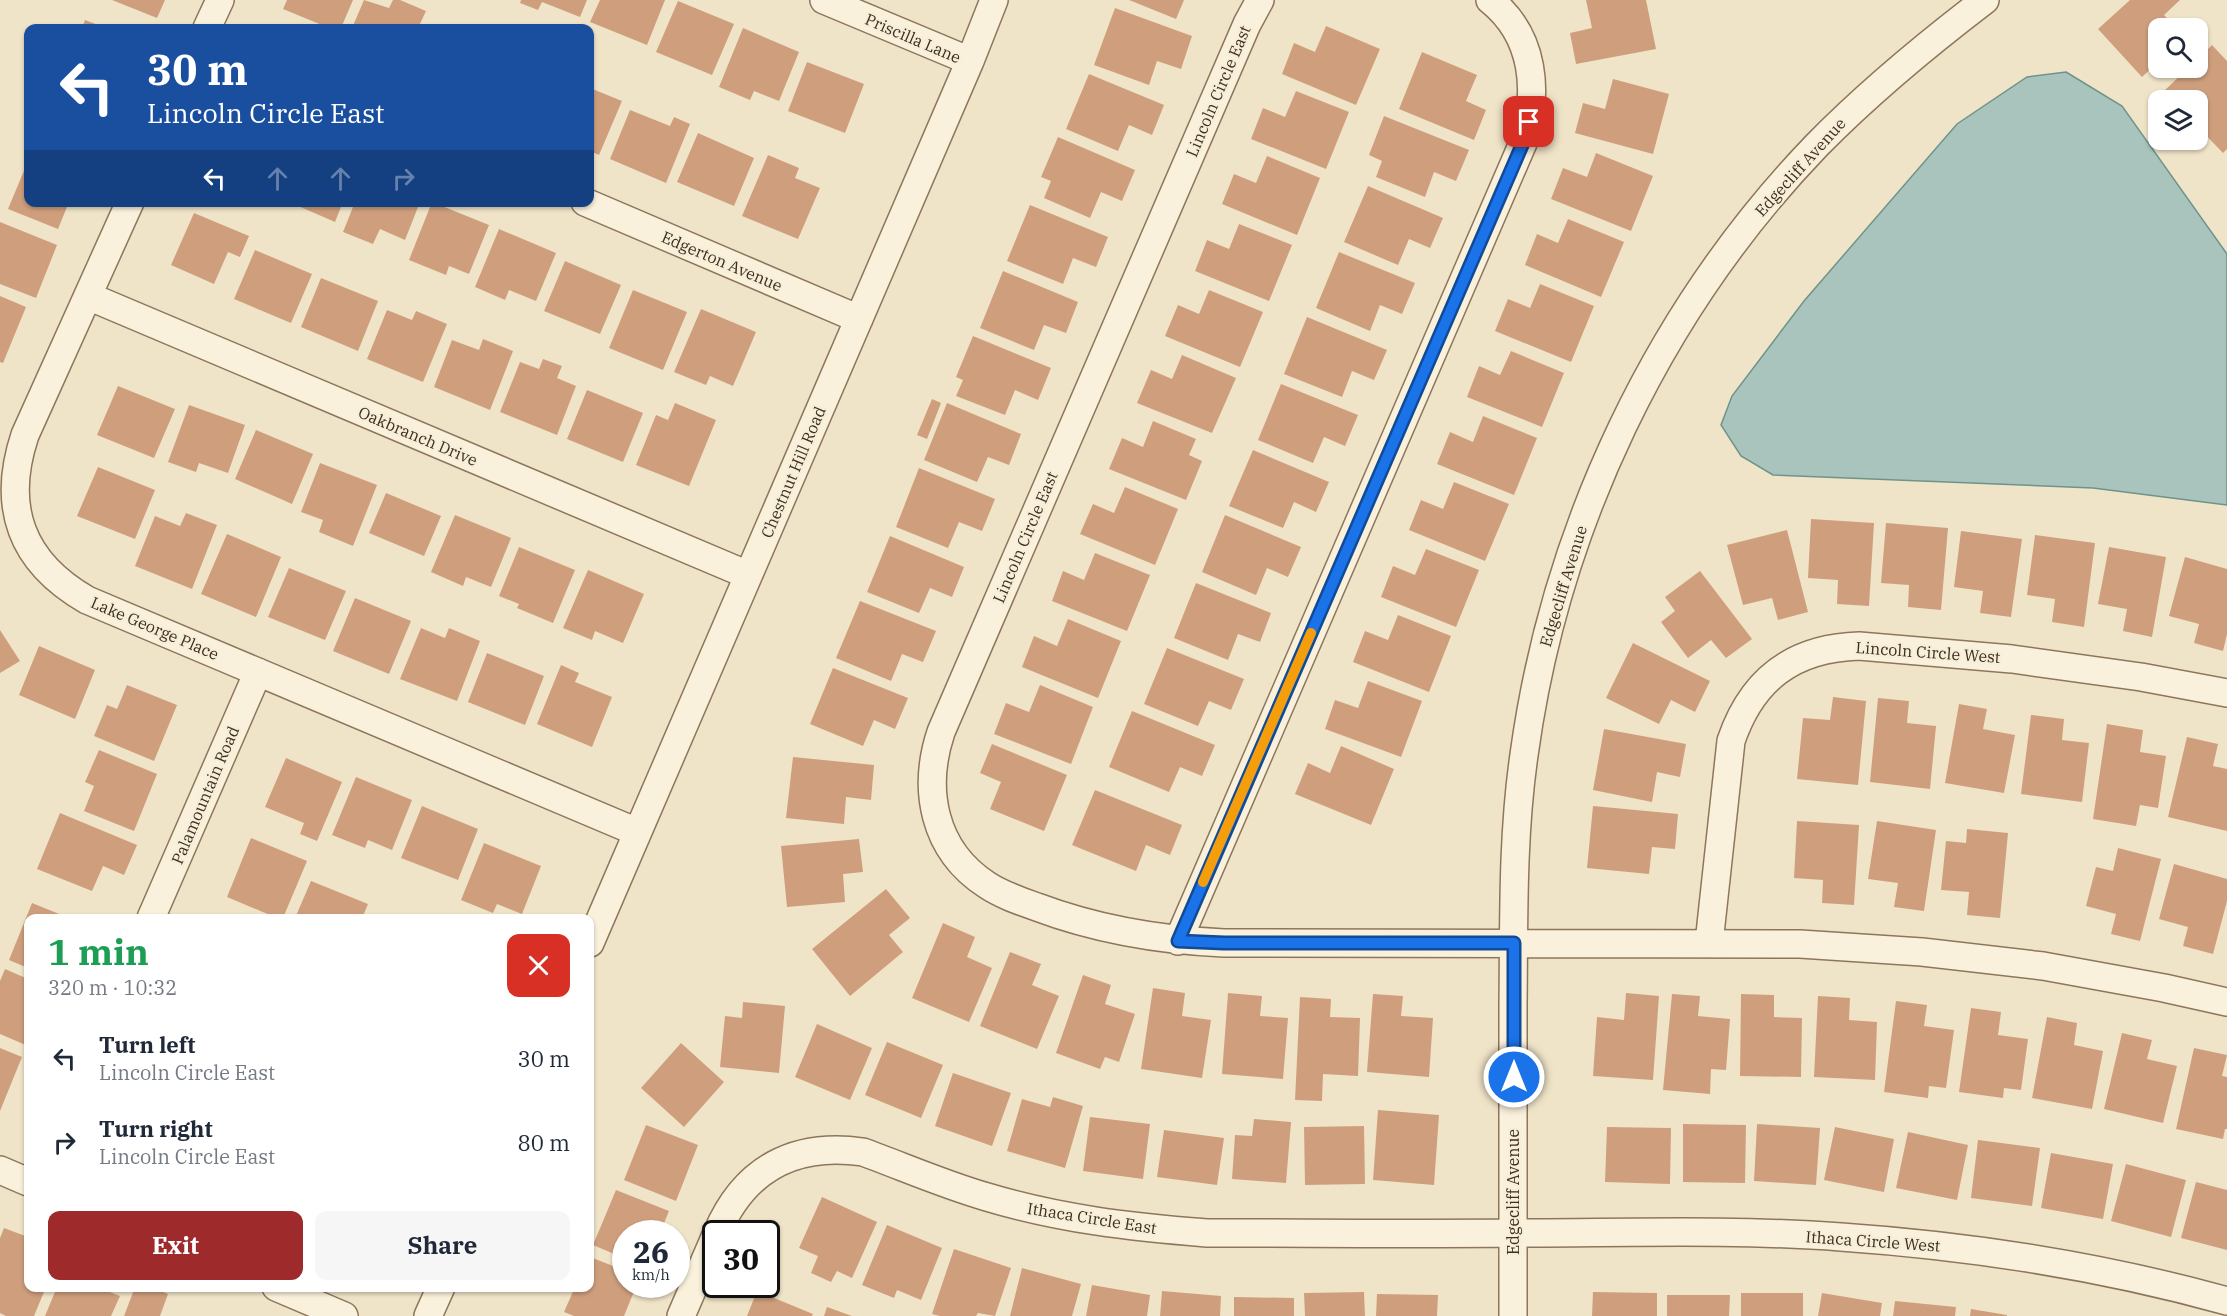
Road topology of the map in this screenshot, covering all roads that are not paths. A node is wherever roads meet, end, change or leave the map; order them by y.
1 (220, 0) edge
2 (824, 0) edge
3 (994, 0) edge
4 (1260, 0) edge
5 (1490, 0) edge
6 (1985, 0) edge
7 (209, 24) edge
8 (970, 61) junction
9 (594, 206) edge
10 (128, 207) edge
11 (88, 296) junction
12 (859, 319) junction
13 (748, 575) junction
14 (258, 672) junction
15 (2227, 693) edge
16 (637, 832) junction
17 (153, 914) edge
18 (594, 933) edge
19 (1178, 941) junction
20 (1514, 943) junction
21 (1709, 943) junction
22 (2227, 1002) edge
23 (0, 1170) edge
24 (24, 1180) edge
25 (723, 1220) edge
26 (1513, 1233) junction
27 (702, 1267) edge
28 (288, 1292) edge
29 (439, 1292) edge
30 (2227, 1301) edge
31 (344, 1316) edge
32 (428, 1316) edge
33 (681, 1316) edge
34 (1513, 1316) edge

1 - 7 street
2 - 8 street, Priscilla Lane
3 - 8 street, Chestnut Hill Road
4 - 19 street, Lincoln Circle East
5 - 19 street
6 - 20 street, Edgecliff Avenue
8 - 12 street, Chestnut Hill Road
9 - 12 street, Edgerton Avenue
10 - 11 street, Lake George Place
11 - 13 street, Oakbranch Drive
11 - 14 street, Lake George Place
12 - 13 street, Chestnut Hill Road
13 - 16 street, Chestnut Hill Road
14 - 16 street, Lake George Place
14 - 17 street, Palamountain Road
15 - 21 street, Lincoln Circle West
16 - 18 street, Chestnut Hill Road
19 - 20 street, Lincoln Circle East
20 - 21 street
20 - 26 street, Edgecliff Avenue
21 - 22 street
23 - 24 street
25 - 26 street, Ithaca Circle East
26 - 30 street, Ithaca Circle West
26 - 34 street, Edgecliff Avenue
27 - 33 street, Ithaca Circle East
28 - 31 street
29 - 32 street

